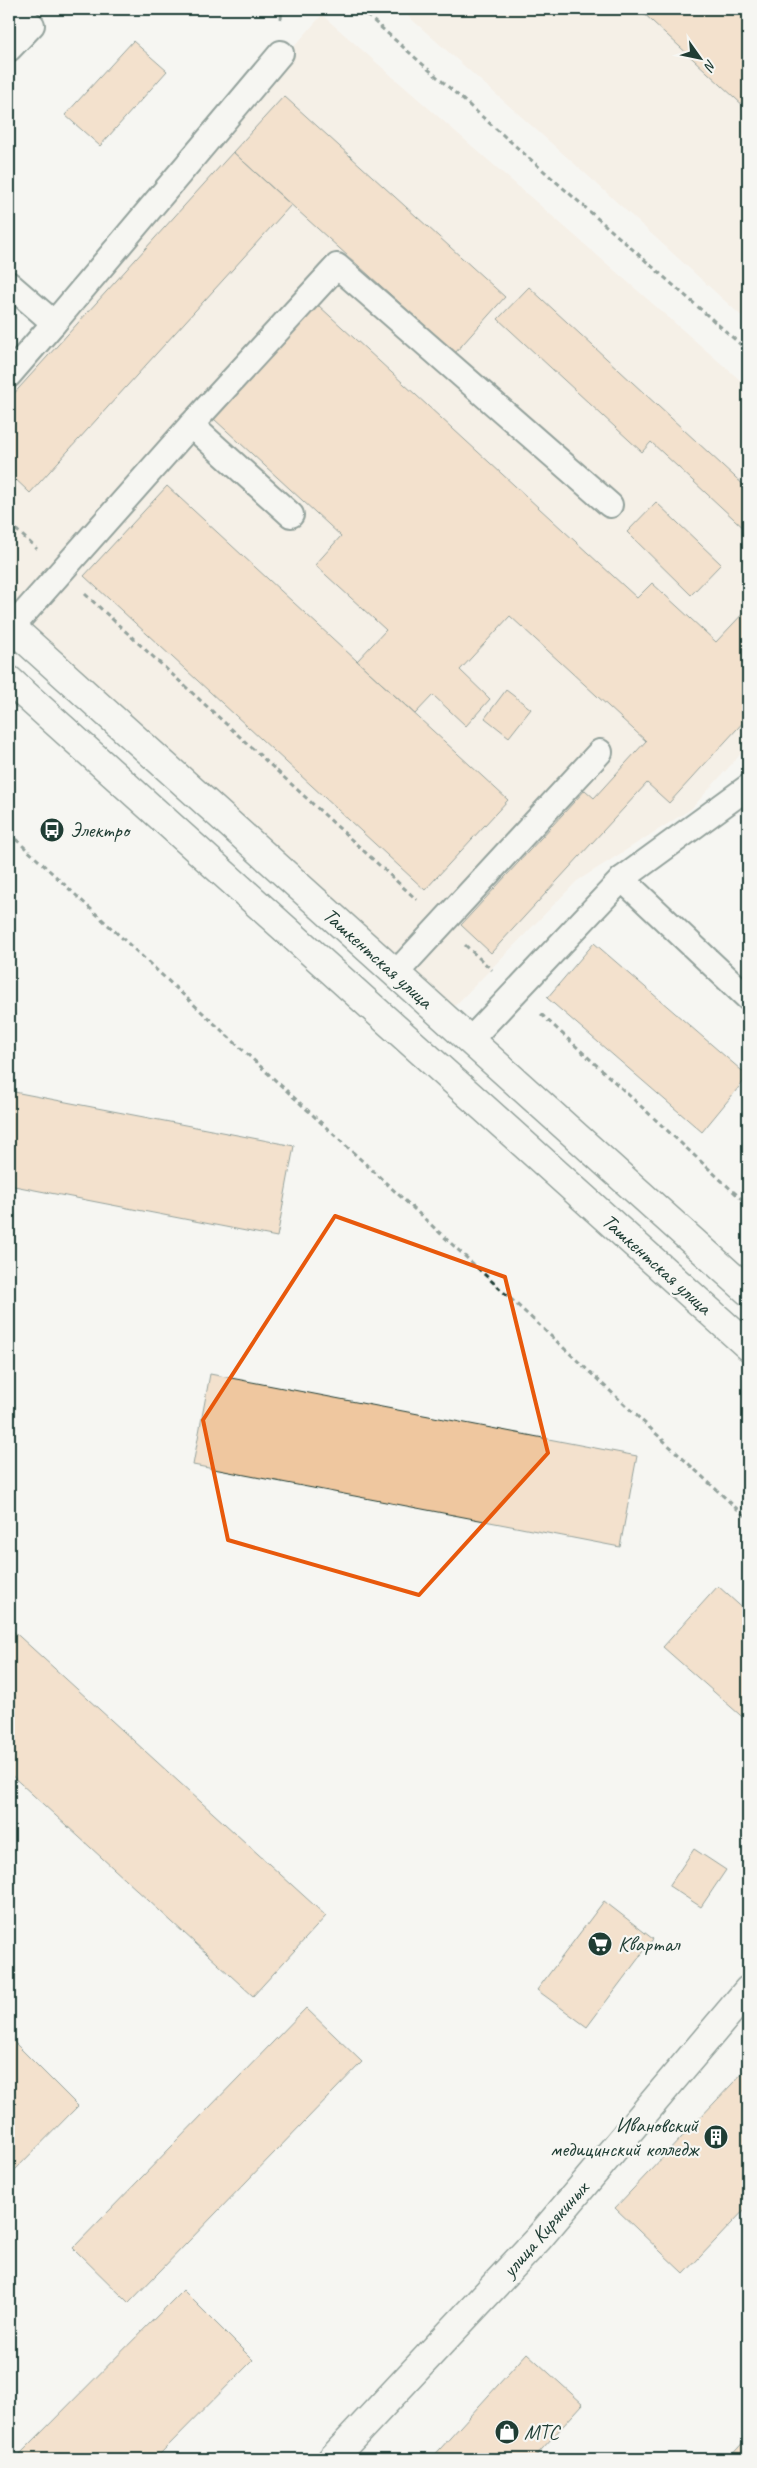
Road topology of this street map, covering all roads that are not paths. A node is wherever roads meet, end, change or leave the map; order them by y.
1 (14, 9) edge
2 (9, 49) edge
3 (280, 53) dead end
4 (9, 284) edge
5 (54, 323) junction
6 (9, 375) edge
7 (190, 425) junction
8 (610, 504) dead end
9 (291, 515) dead end
10 (10, 627) edge
11 (9, 680) edge
12 (600, 752) dead end
13 (748, 787) edge
14 (622, 878) junction
15 (396, 974) junction
16 (748, 998) edge
17 (470, 1040) junction
18 (748, 1291) edge
19 (748, 1346) edge
20 (748, 1990) edge
21 (332, 2459) edge

1 - 2 lane
3 - 5 lane
4 - 5 lane
5 - 6 lane
7 - 8 lane
7 - 9 lane
7 - 10 lane
10 - 15 main road, Ташкентская улица
11 - 19 main road, Ташкентская улица
12 - 15 lane
13 - 14 lane
14 - 16 lane
14 - 17 lane
15 - 17 main road, Ташкентская улица
17 - 18 main road, Ташкентская улица
20 - 21 main road, улица Кирякиных

